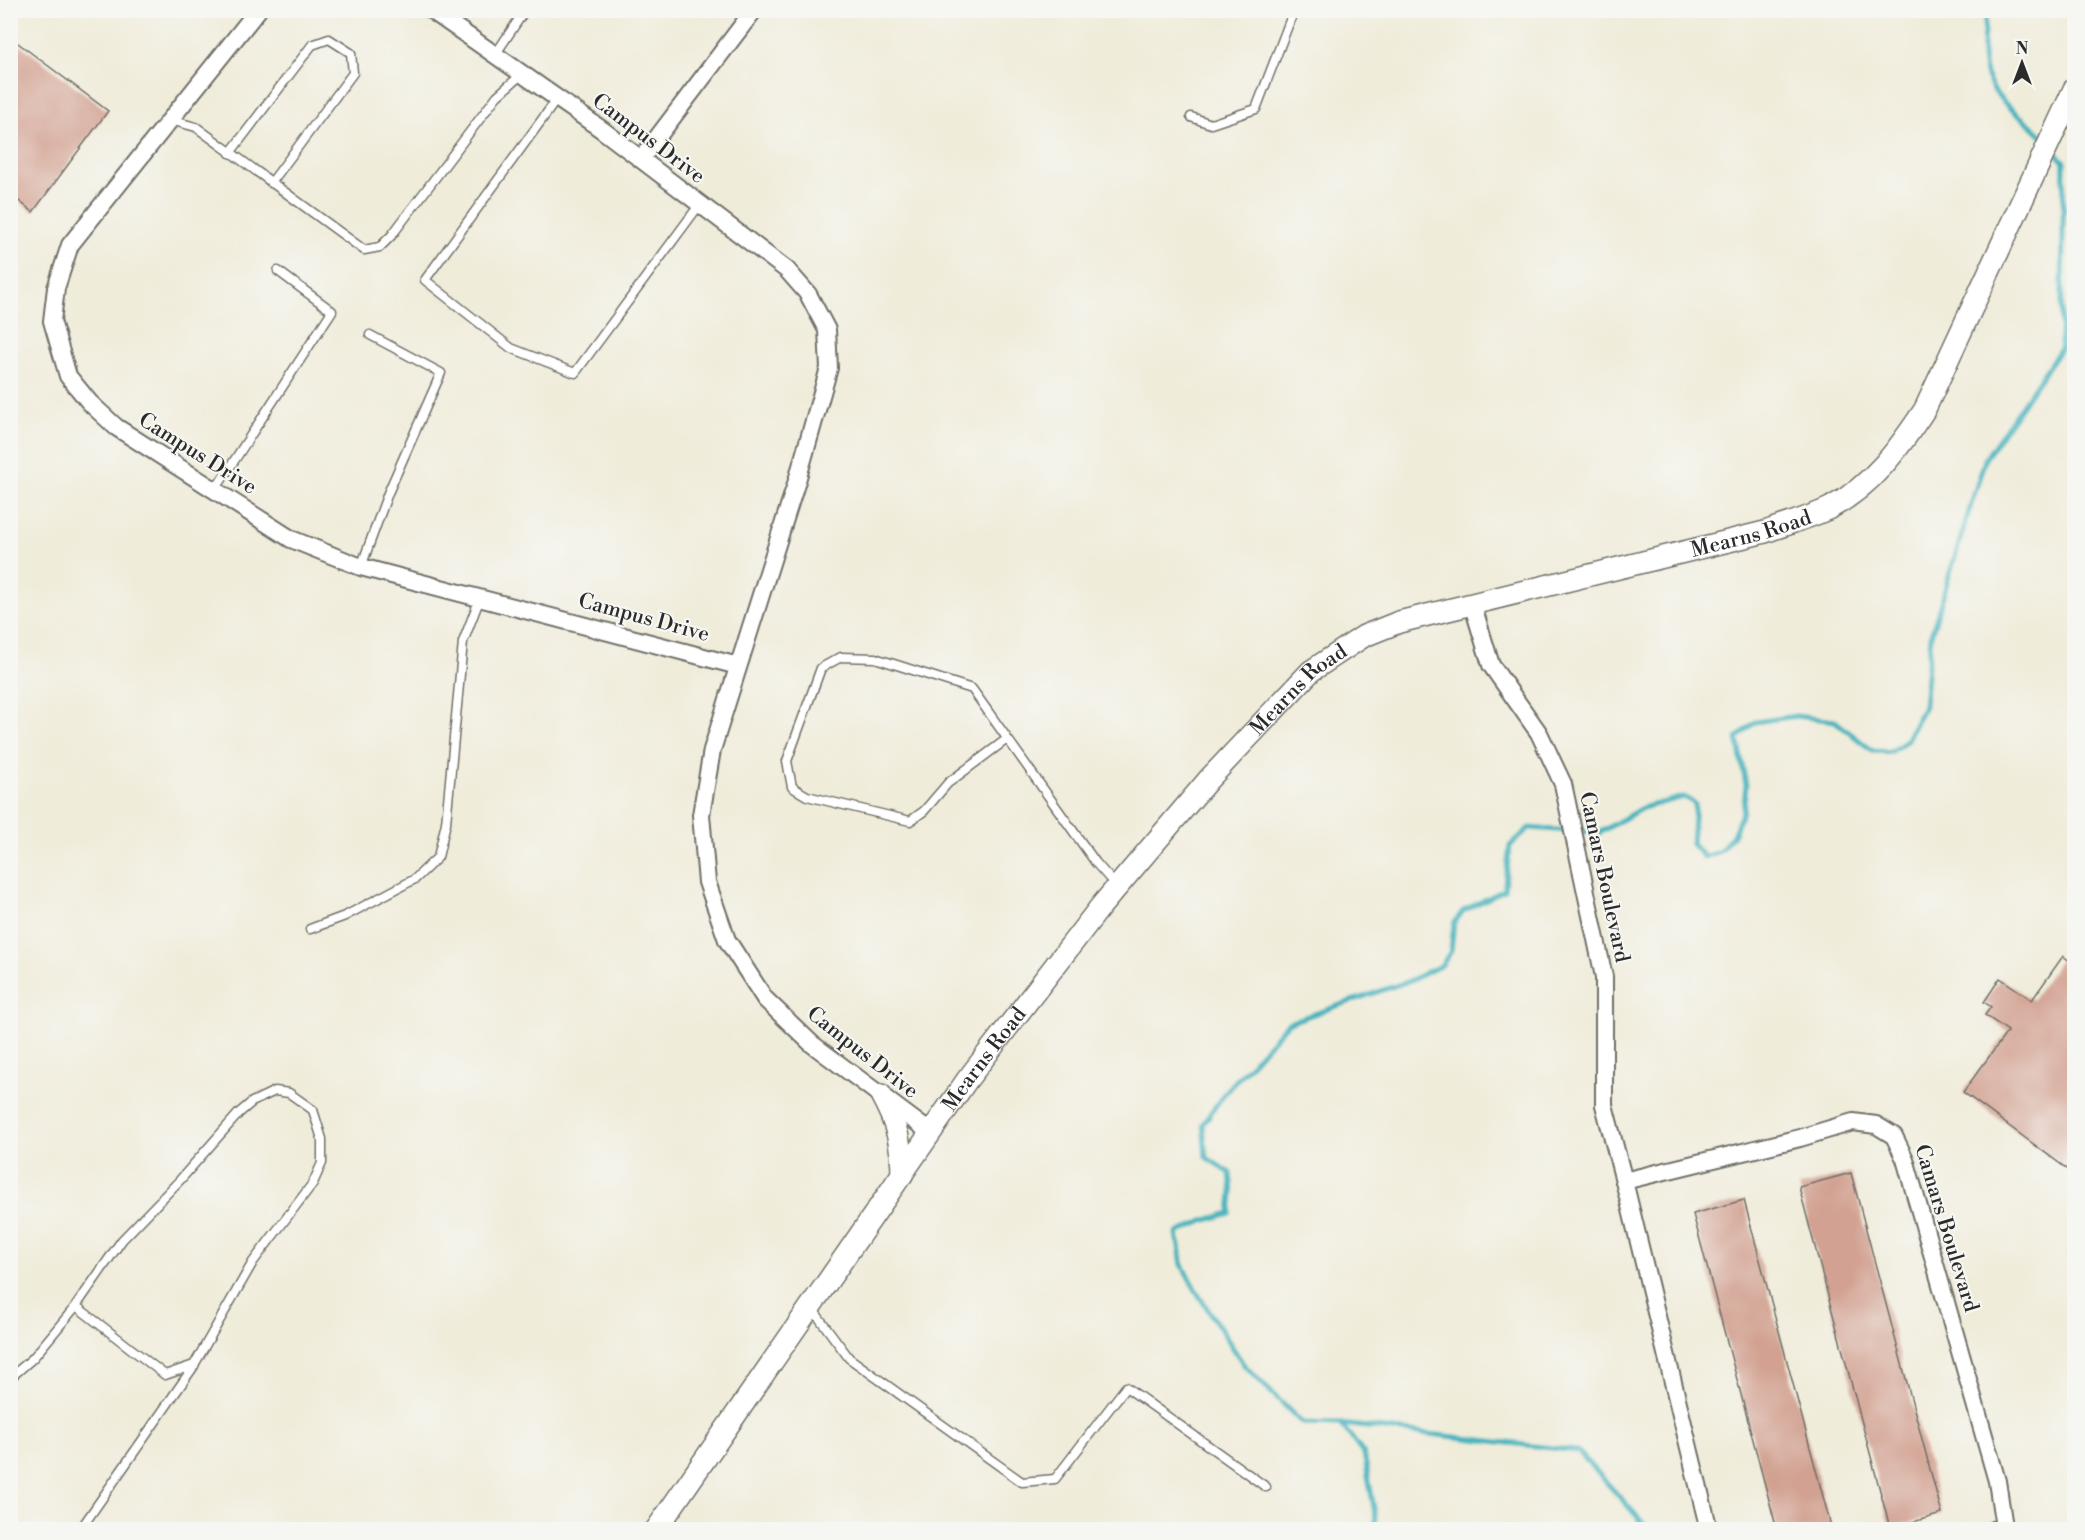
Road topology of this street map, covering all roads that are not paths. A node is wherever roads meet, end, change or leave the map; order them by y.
1 (258, 10) edge
2 (525, 10) edge
3 (754, 10) edge
4 (1294, 10) edge
5 (438, 12) edge
6 (495, 55) junction
7 (522, 75) junction
8 (2074, 89) edge
9 (557, 99) junction
10 (1191, 117) dead end
11 (170, 120) junction
12 (230, 153) junction
13 (641, 159) junction
14 (271, 183) junction
15 (700, 204) junction
16 (278, 271) dead end
17 (370, 335) dead end
18 (215, 490) junction
19 (361, 567) junction
20 (480, 598) junction
21 (1472, 603) junction
22 (738, 666) junction
23 (1007, 739) junction
24 (1118, 887) junction
25 (310, 928) dead end
26 (881, 1095) junction
27 (931, 1133) junction
28 (902, 1175) junction
29 (1624, 1181) junction
30 (76, 1306) junction
31 (811, 1307) junction
32 (194, 1365) junction
33 (10, 1378) edge
34 (1266, 1487) dead end
35 (2000, 1529) edge
36 (80, 1530) edge
37 (656, 1530) edge
38 (1709, 1530) edge

1 - 11 street, Campus Drive
2 - 6 lane
3 - 13 street
4 - 10 lane
5 - 6 street, Campus Drive
6 - 7 street, Campus Drive
7 - 9 street, Campus Drive
7 - 14 lane
8 - 21 street, Mearns Road
9 - 13 street, Campus Drive
9 - 15 lane
11 - 12 lane
11 - 18 street, Campus Drive
12 - 14 lane
12 - 14 lane
13 - 15 street, Campus Drive
15 - 22 street, Campus Drive
16 - 18 lane
17 - 19 lane
18 - 19 street, Campus Drive
19 - 20 street, Campus Drive
20 - 22 street, Campus Drive
20 - 25 lane
21 - 24 street, Mearns Road
21 - 29 street, Camars Boulevard
22 - 26 street, Campus Drive
23 - 23 lane
23 - 24 lane
24 - 27 street, Mearns Road
26 - 27 street, Campus Drive
26 - 28 street
27 - 28 street, Mearns Road
28 - 31 street, Mearns Road
29 - 35 street, Camars Boulevard
29 - 38 street, Camars Boulevard
30 - 32 lane
30 - 32 lane
30 - 33 lane
31 - 34 lane
31 - 37 street, Mearns Road
32 - 36 lane

